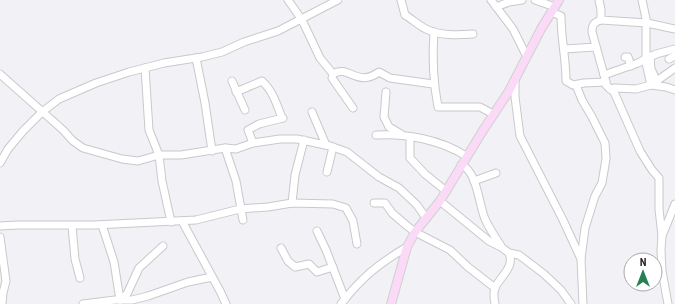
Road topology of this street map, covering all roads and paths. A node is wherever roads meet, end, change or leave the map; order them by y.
1 (288, 0) edge
2 (338, 0) edge
3 (401, 0) edge
4 (491, 0) edge
5 (522, 0) edge
6 (534, 0) edge
7 (599, 0) edge
8 (642, 0) edge
9 (555, 6) edge
10 (496, 7) junction
11 (302, 20) junction
12 (601, 20) junction
13 (647, 23) junction
14 (675, 28) edge
15 (434, 32) junction
16 (473, 34) dead end
17 (596, 47) junction
18 (564, 49) junction
19 (675, 49) edge
20 (527, 57) junction
21 (625, 57) dead end
22 (196, 58) junction
23 (647, 58) junction
24 (631, 66) junction
25 (145, 68) junction
26 (675, 68) edge
27 (0, 74) edge
28 (333, 74) junction
29 (605, 78) junction
30 (232, 81) dead end
31 (515, 81) junction
32 (654, 83) junction
33 (433, 84) junction
34 (576, 85) junction
35 (610, 89) junction
36 (675, 90) edge
37 (236, 92) junction
38 (386, 92) dead end
39 (354, 108) dead end
40 (245, 110) dead end
41 (42, 112) junction
42 (312, 112) dead end
43 (493, 114) junction
44 (376, 135) dead end
45 (408, 136) junction
46 (304, 140) junction
47 (253, 143) junction
48 (330, 146) junction
49 (225, 148) junction
50 (212, 151) junction
51 (159, 156) junction
52 (466, 156) junction
53 (0, 163) edge
54 (461, 165) junction
55 (327, 172) dead end
56 (496, 172) dead end
57 (474, 181) junction
58 (446, 191) junction
59 (440, 201) junction
60 (292, 203) junction
61 (374, 203) dead end
62 (675, 204) edge
63 (240, 209) junction
64 (426, 218) junction
65 (243, 220) dead end
66 (182, 221) junction
67 (171, 222) junction
68 (102, 225) junction
69 (0, 226) edge
70 (72, 226) junction
71 (317, 231) dead end
72 (415, 232) junction
73 (662, 236) junction
74 (0, 237) edge
75 (357, 244) dead end
76 (163, 246) dead end
77 (501, 246) junction
78 (406, 247) junction
79 (281, 248) dead end
80 (509, 253) junction
81 (581, 259) junction
82 (333, 267) junction
83 (212, 277) junction
84 (80, 278) dead end
85 (495, 288) junction
86 (1, 292) edge
87 (120, 300) junction
88 (344, 301) edge
89 (2, 304) edge
90 (83, 304) edge
91 (226, 304) edge
92 (392, 304) edge
93 (495, 304) edge
94 (571, 304) edge
95 (583, 304) edge
96 (668, 304) edge

1 - 11 street
2 - 11 street
3 - 15 street
4 - 10 street
5 - 10 street
6 - 9 street
7 - 12 street
8 - 13 street
9 - 18 street
9 - 20 main road
10 - 20 street
11 - 22 street
11 - 28 street
12 - 13 street
12 - 17 street
13 - 14 street
13 - 23 street
15 - 16 street
15 - 33 street
17 - 18 street
17 - 29 street
18 - 34 street
19 - 23 street
20 - 31 main road
21 - 24 street
22 - 25 street
22 - 50 street
23 - 24 street
23 - 32 street
24 - 29 street
25 - 41 street
25 - 51 street
26 - 32 street
27 - 41 street
28 - 33 street
28 - 39 street
29 - 34 street
29 - 35 street
30 - 37 street
31 - 43 main road
31 - 81 street
32 - 35 street
32 - 36 street
33 - 43 street
34 - 81 street
35 - 73 street
37 - 40 street
37 - 47 street
38 - 45 street
41 - 51 street
41 - 53 street
42 - 48 street
43 - 52 main road
44 - 45 street
45 - 52 street
45 - 58 street
46 - 47 street
46 - 48 street
46 - 60 street
47 - 49 street
48 - 55 street
48 - 64 street
49 - 50 street
49 - 63 street
50 - 51 street
51 - 67 street
52 - 54 main road
54 - 57 street
54 - 58 main road
56 - 57 street
57 - 77 street
58 - 59 main road
59 - 64 main road
59 - 77 street
60 - 63 street
60 - 75 street
61 - 72 street
62 - 73 street
63 - 65 street
63 - 66 street
64 - 72 main road
66 - 67 street
66 - 83 street
67 - 68 street
68 - 70 street
68 - 87 street
69 - 70 street
70 - 84 street
71 - 82 street
72 - 78 main road
72 - 85 street
73 - 96 street
74 - 86 street
76 - 87 street
77 - 80 street
78 - 88 street
78 - 92 main road
79 - 82 street
80 - 85 street
80 - 94 street
81 - 95 street
82 - 88 street
83 - 87 street
83 - 91 street
85 - 93 street
86 - 89 street
87 - 90 street

